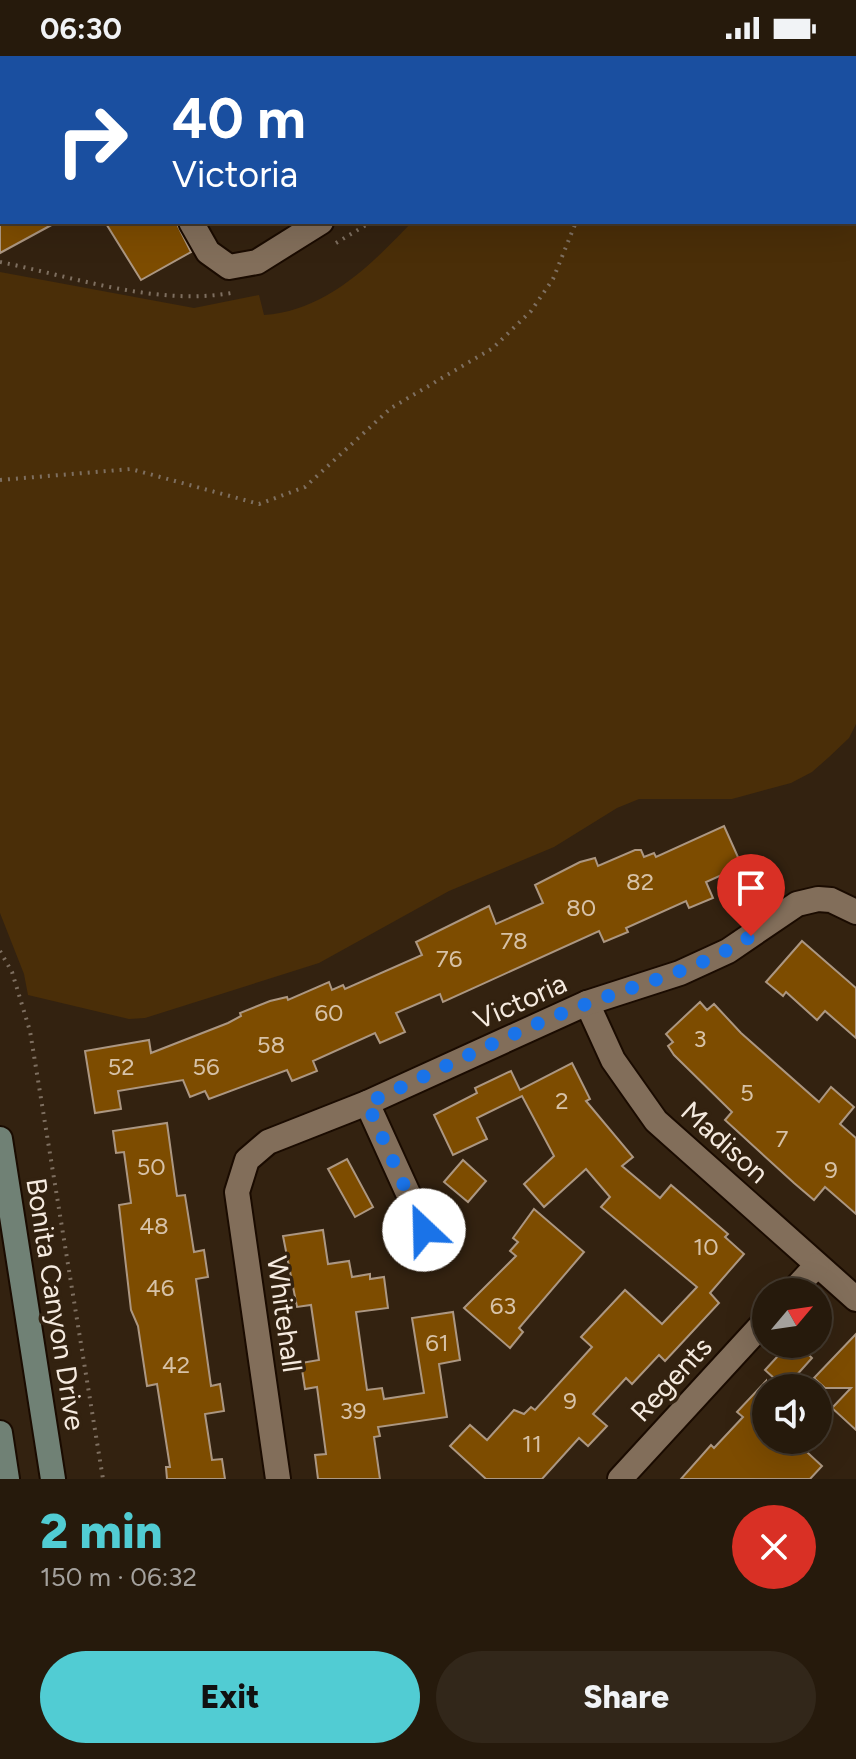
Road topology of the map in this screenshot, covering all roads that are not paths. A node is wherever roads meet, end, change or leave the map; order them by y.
1 (192, 224) edge
2 (318, 224) edge
3 (856, 912) edge
4 (587, 1003) junction
5 (367, 1103) junction
6 (0, 1139) edge
7 (247, 1160) joint
8 (436, 1255) dead end
9 (817, 1265) junction
10 (805, 1278) edge
11 (856, 1299) edge
12 (752, 1335) edge
13 (0, 1433) edge
14 (7, 1479) edge
15 (53, 1479) edge
16 (278, 1479) edge
17 (620, 1479) edge

1 - 2 street
3 - 4 street, Victoria
4 - 5 street, Victoria
4 - 9 street, Madison
5 - 7 street, Victoria
5 - 8 street
6 - 15 main road, Bonita Canyon Drive
7 - 16 street, Whitehall
9 - 10 street
9 - 11 street, Madison
12 - 17 street, Regents
13 - 14 main road

